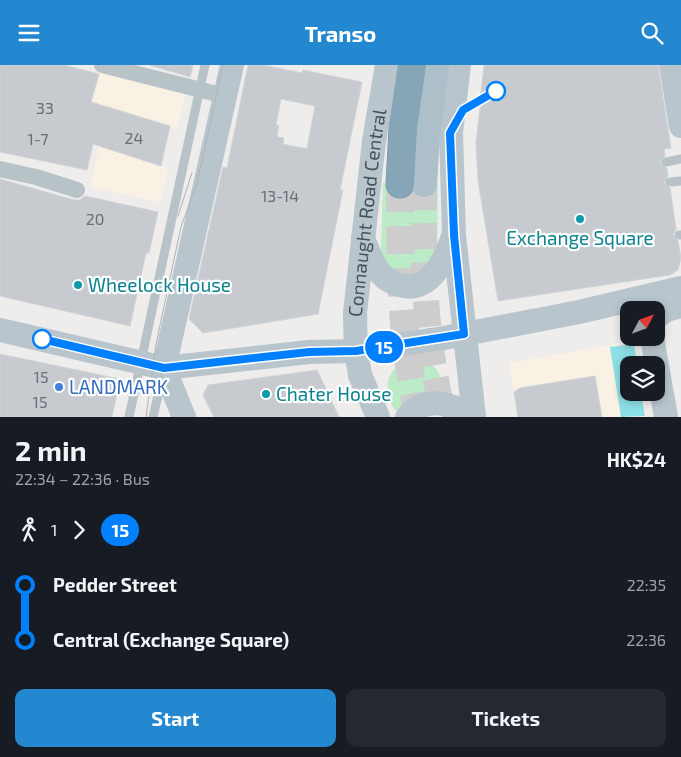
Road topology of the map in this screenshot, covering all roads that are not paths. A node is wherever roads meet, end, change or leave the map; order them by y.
1 (102, 65) edge
2 (205, 65) edge
3 (232, 65) edge
4 (387, 65) edge
5 (412, 65) edge
6 (436, 65) edge
7 (459, 65) edge
8 (671, 77) edge
9 (200, 89) junction
10 (225, 95) junction
11 (480, 100) dead end
12 (681, 126) edge
13 (450, 133) junction
14 (681, 159) edge
15 (666, 162) dead end
16 (0, 169) edge
17 (681, 181) edge
18 (670, 182) dead end
19 (412, 184) joint
20 (77, 190) dead end
21 (454, 235) junction
22 (363, 238) junction
23 (681, 288) edge
24 (603, 305) junction
25 (681, 306) edge
26 (665, 311) edge
27 (620, 312) edge
28 (0, 330) edge
29 (464, 334) junction
30 (400, 344) junction
31 (654, 346) edge
32 (356, 351) junction
33 (141, 362) junction
34 (164, 368) junction
35 (469, 376) junction
36 (377, 413) edge
37 (474, 415) edge
38 (129, 417) edge
39 (153, 417) edge
40 (184, 417) edge
41 (407, 417) edge
42 (666, 417) edge

1 - 9 street
2 - 9 lane
3 - 10 main road
4 - 22 main road, Connaught Road Central
5 - 19 highway, Connaught Road Central
6 - 19 main road, Connaught Road Central
7 - 13 main road
8 - 12 main road
9 - 10 street
9 - 33 lane
10 - 34 main road
11 - 13 lane
13 - 21 main road
14 - 15 lane
16 - 20 street
17 - 18 lane
21 - 22 main road
21 - 29 main road
22 - 32 main road, Connaught Road Central
23 - 24 main road
24 - 27 main road
24 - 29 main road
25 - 26 main road
28 - 33 main road
29 - 30 main road
29 - 35 main road
30 - 32 main road
30 - 35 main road
30 - 36 main road
31 - 42 main road
32 - 34 main road
32 - 36 main road, Connaught Road Central
33 - 34 main road
33 - 38 lane
34 - 39 lane
34 - 40 main road
35 - 37 main road
37 - 41 main road

